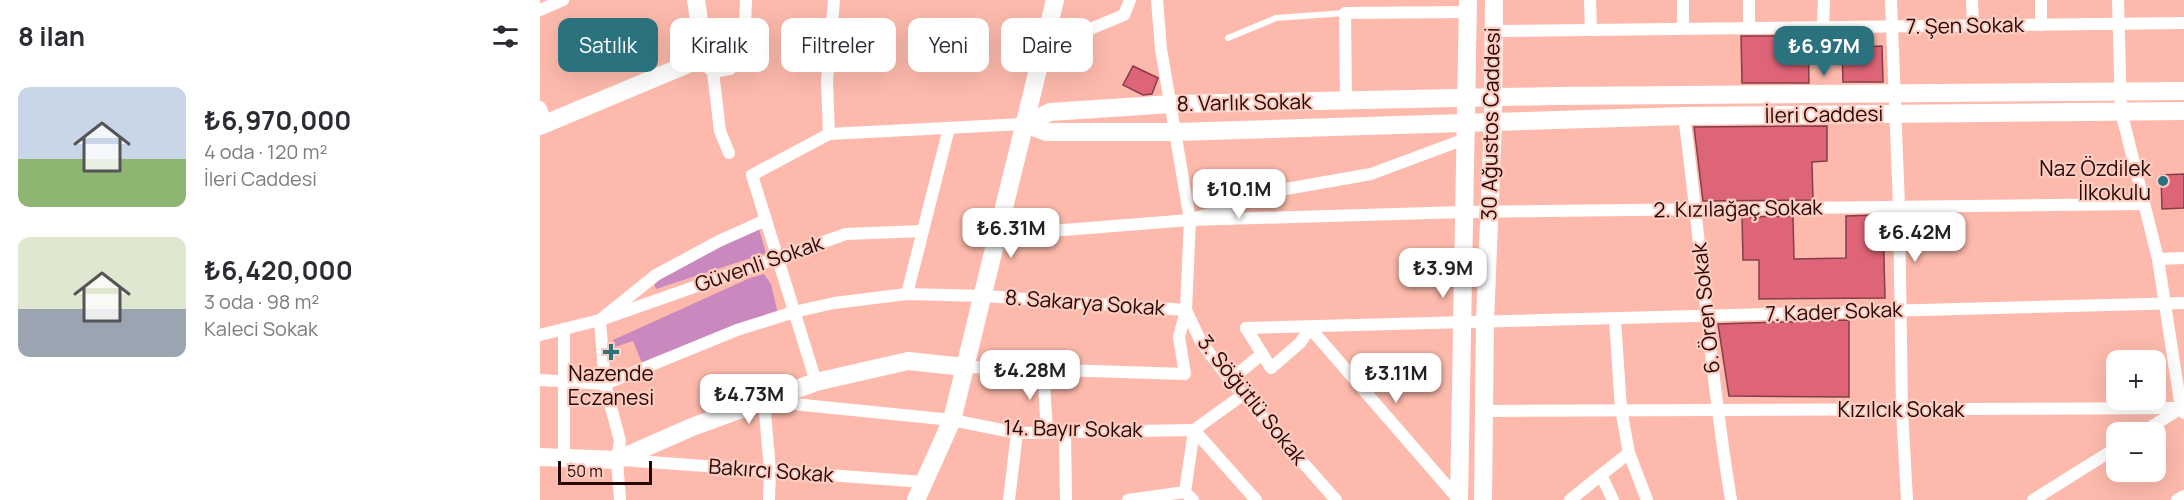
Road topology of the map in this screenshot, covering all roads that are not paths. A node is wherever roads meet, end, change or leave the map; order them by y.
1 (563, 0) edge
2 (696, 0) edge
3 (746, 0) edge
4 (834, 0) edge
5 (1055, 0) edge
6 (1130, 0) edge
7 (1157, 0) edge
8 (1494, 0) edge
9 (1590, 0) edge
10 (1683, 0) edge
11 (1749, 0) edge
12 (1824, 0) edge
13 (1891, 0) edge
14 (1972, 0) edge
15 (2041, 0) edge
16 (2118, 0) edge
17 (1399, 6) edge
18 (1468, 6) edge
19 (540, 10) edge
20 (1345, 12) junction
21 (697, 18) edge
22 (745, 18) edge
23 (1051, 18) edge
24 (2184, 23) edge
25 (2118, 24) junction
26 (2041, 25) junction
27 (1973, 26) junction
28 (1823, 27) junction
29 (1892, 27) junction
30 (1093, 28) edge
31 (1749, 28) junction
32 (1683, 29) junction
33 (1591, 30) junction
34 (1494, 31) junction
35 (1228, 38) dead end
36 (670, 71) edge
37 (713, 72) edge
38 (1038, 72) edge
39 (2184, 91) edge
40 (2119, 92) junction
41 (1893, 95) junction
42 (1494, 97) junction
43 (1465, 98) junction
44 (1346, 101) junction
45 (1172, 104) junction
46 (2121, 111) junction
47 (2184, 111) edge
48 (1894, 114) junction
49 (1683, 116) junction
50 (542, 118) edge
51 (1493, 123) junction
52 (1025, 124) junction
53 (949, 128) junction
54 (1465, 131) junction
55 (1176, 132) junction
56 (829, 134) junction
57 (729, 153) dead end
58 (2144, 204) junction
59 (1899, 207) junction
60 (1696, 210) junction
61 (1476, 212) junction
62 (766, 220) junction
63 (1190, 220) junction
64 (922, 231) junction
65 (999, 235) junction
66 (777, 256) junction
67 (2184, 258) edge
68 (2158, 260) junction
69 (907, 294) junction
70 (984, 296) junction
71 (2184, 303) edge
72 (2166, 304) junction
73 (1901, 309) junction
74 (1186, 310) junction
75 (794, 312) junction
76 (1708, 317) junction
77 (600, 320) junction
78 (1615, 320) junction
79 (1461, 321) junction
80 (1485, 322) junction
81 (1310, 328) junction
82 (564, 329) junction
83 (540, 335) edge
84 (1262, 354) junction
85 (965, 367) junction
86 (1043, 367) junction
87 (540, 380) edge
88 (1230, 380) junction
89 (816, 382) junction
90 (563, 383) junction
91 (605, 384) junction
92 (1244, 394) junction
93 (764, 401) junction
94 (1621, 409) junction
95 (2183, 409) edge
96 (1716, 410) junction
97 (1902, 410) junction
98 (1484, 411) junction
99 (952, 420) junction
100 (2160, 422) edge
101 (1194, 430) junction
102 (1047, 432) junction
103 (1065, 432) junction
104 (1017, 433) junction
105 (1629, 453) junction
106 (2106, 454) edge
107 (540, 457) edge
108 (564, 458) junction
109 (617, 460) junction
110 (770, 470) junction
111 (1601, 475) junction
112 (924, 482) junction
113 (1189, 496) edge
114 (2184, 496) edge
115 (620, 500) edge
116 (769, 500) edge
117 (915, 500) edge
118 (1009, 500) edge
119 (1066, 500) edge
120 (1128, 500) edge
121 (1256, 500) edge
122 (1336, 500) edge
123 (1459, 500) edge
124 (1483, 500) edge
125 (1570, 500) edge
126 (1613, 500) edge
127 (1647, 500) edge
128 (1731, 500) edge
129 (1907, 500) edge
130 (2033, 500) edge
131 (2176, 500) edge

1 - 19 street
2 - 21 main road
3 - 22 street
4 - 56 street
5 - 23 main road
6 - 30 street
7 - 45 street, 3. Söğütlü Sokak
8 - 34 main road, 30 Ağustos Caddesi
9 - 33 street
10 - 32 street
11 - 31 street
12 - 28 street
13 - 29 street
14 - 27 street
15 - 26 street
16 - 25 street
17 - 18 street
17 - 20 street
18 - 43 main road, 30 Ağustos Caddesi
20 - 35 lane
20 - 44 street
24 - 25 street, 7. Şen Sokak
25 - 26 street, 7. Şen Sokak
25 - 40 street
26 - 27 street, 7. Şen Sokak
27 - 29 street, 7. Şen Sokak
28 - 29 street, 7. Şen Sokak
28 - 31 street, 7. Şen Sokak
29 - 41 street
31 - 32 street, 7. Şen Sokak
32 - 33 street, 7. Şen Sokak
33 - 34 street, 7. Şen Sokak
34 - 42 main road, 30 Ağustos Caddesi
36 - 50 main road
37 - 57 street
38 - 52 main road
39 - 40 main road, İleri Caddesi
40 - 41 main road, İleri Caddesi
40 - 46 street
41 - 42 main road, İleri Caddesi
41 - 48 street
42 - 43 main road, İleri Caddesi
42 - 51 main road, 30 Ağustos Caddesi
43 - 44 main road, 8. Varlık Sokak
43 - 54 main road, 30 Ağustos Caddesi
44 - 45 main road, 8. Varlık Sokak
45 - 52 main road, 8. Varlık Sokak
45 - 55 street, 3. Söğütlü Sokak
46 - 47 main road, İleri Caddesi
46 - 48 main road, İleri Caddesi
46 - 58 street
48 - 49 main road, İleri Caddesi
48 - 59 street
49 - 51 main road, İleri Caddesi
49 - 60 street, 6. Ören Sokak
51 - 54 main road, İleri Caddesi
51 - 61 main road, 30 Ağustos Caddesi
52 - 53 street, 8. Varlık Sokak
52 - 55 main road, 8. Varlık Sokak
52 - 65 main road
53 - 56 street, 8. Varlık Sokak
53 - 64 street
54 - 55 main road, 8. Varlık Sokak
54 - 61 main road, 30 Ağustos Caddesi
54 - 63 street
55 - 63 street, 3. Söğütlü Sokak
56 - 62 street
58 - 59 street, 2. Kızılağaç Sokak
58 - 68 street
59 - 60 street, 2. Kızılağaç Sokak
59 - 73 street
60 - 61 street, 2. Kızılağaç Sokak
60 - 76 street, 6. Ören Sokak
61 - 63 street, 2. Kızılağaç Sokak
61 - 79 main road, 30 Ağustos Caddesi
61 - 80 main road, 30 Ağustos Caddesi
62 - 66 street
62 - 77 street
63 - 65 street
63 - 74 street, 3. Söğütlü Sokak
64 - 66 street, Güvenli Sokak
64 - 69 street
65 - 70 main road
66 - 75 street
66 - 77 street, Güvenli Sokak
67 - 68 street
68 - 72 street
69 - 70 street, 8. Sakarya Sokak
69 - 75 street, 8. Sakarya Sokak
70 - 74 street, 8. Sakarya Sokak
70 - 85 main road
71 - 72 street, 7. Kader Sokak
72 - 73 street, 7. Kader Sokak
72 - 95 street
73 - 76 street, 7. Kader Sokak
73 - 97 street
74 - 86 street
74 - 88 street, 3. Söğütlü Sokak
75 - 89 street
75 - 91 street, 8. Sakarya Sokak
76 - 78 street, 7. Kader Sokak
76 - 96 street, 6. Ören Sokak
77 - 82 street, Güvenli Sokak
77 - 91 street
78 - 80 street, 7. Kader Sokak
78 - 94 street
79 - 80 street, 7. Kader Sokak
79 - 81 street, 7. Kader Sokak
79 - 123 main road, 30 Ağustos Caddesi
80 - 98 main road, 30 Ağustos Caddesi
81 - 84 street
81 - 84 street, 7. Kader Sokak
81 - 123 street
82 - 83 street, Güvenli Sokak
82 - 90 street
84 - 88 street
85 - 86 street
85 - 89 main road
85 - 99 main road
86 - 102 street
87 - 90 street
88 - 92 street, 3. Söğütlü Sokak
89 - 93 main road
90 - 91 street
90 - 108 street
91 - 109 street
92 - 101 street
92 - 122 street, 3. Söğütlü Sokak
93 - 99 street, 14. Bayır Sokak
93 - 109 main road
93 - 110 street
94 - 96 street, Kızılcık Sokak
94 - 98 street, Kızılcık Sokak
94 - 105 street
95 - 97 street, Kızılcık Sokak
95 - 100 street
96 - 97 street, Kızılcık Sokak
96 - 128 street, 6. Ören Sokak
97 - 129 street
98 - 124 main road, 30 Ağustos Caddesi
99 - 104 street, 14. Bayır Sokak
99 - 112 main road
101 - 103 street, 14. Bayır Sokak
101 - 113 street
101 - 121 street
102 - 103 street, 14. Bayır Sokak
102 - 104 street, 14. Bayır Sokak
103 - 119 street
104 - 118 street
105 - 111 street
105 - 127 street
106 - 130 street
107 - 108 main road
108 - 109 main road
109 - 110 street, Bakırcı Sokak
109 - 115 street
110 - 112 street, Bakırcı Sokak
110 - 116 street
111 - 125 street
111 - 126 street
112 - 117 main road
113 - 120 street
114 - 131 street

